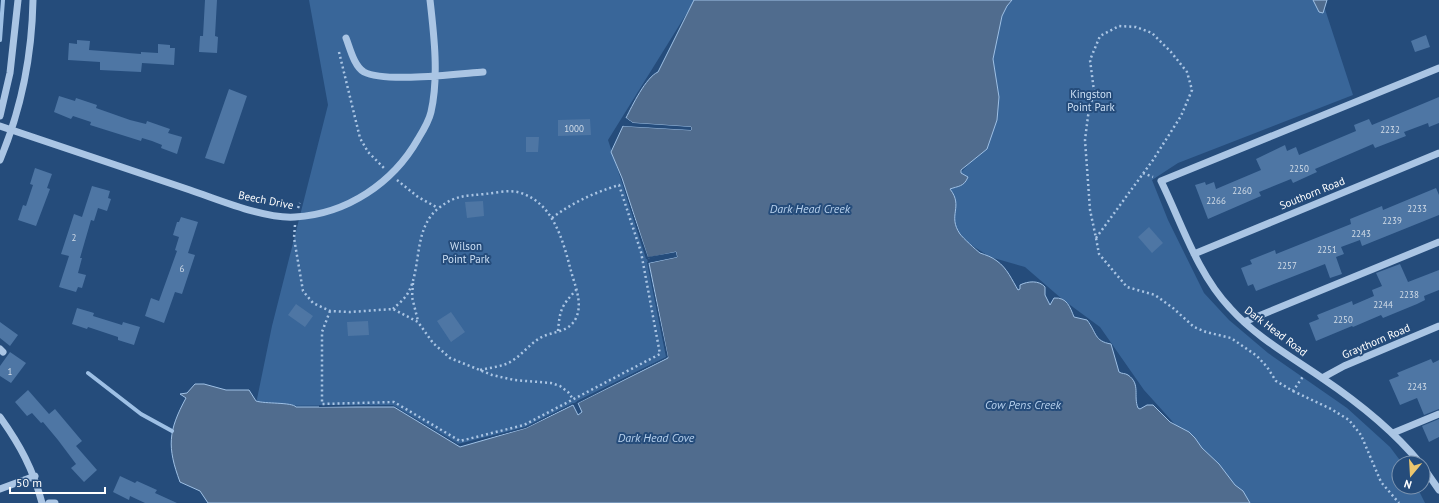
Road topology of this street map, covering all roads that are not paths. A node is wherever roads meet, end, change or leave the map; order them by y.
1 (18, 0) edge
2 (32, 0) edge
3 (430, 0) edge
4 (346, 38) dead end
5 (1439, 68) edge
6 (483, 72) dead end
7 (435, 76) junction
8 (0, 116) edge
9 (0, 126) edge
10 (11, 130) junction
11 (1439, 153) edge
12 (0, 160) edge
13 (1439, 242) edge
14 (1194, 254) junction
15 (1244, 322) junction
16 (1439, 326) edge
17 (1322, 378) junction
18 (1439, 414) edge
19 (0, 417) edge
20 (1393, 433) junction
21 (1413, 455) edge
22 (34, 476) junction
23 (1431, 478) edge
24 (0, 488) edge
25 (1439, 490) edge
26 (42, 503) edge
27 (49, 503) edge
28 (55, 503) edge

1 - 8 street
2 - 10 street
3 - 7 street, Beech Drive
4 - 7 street
5 - 14 street, Dark Head Road
6 - 7 street
7 - 10 street, Beech Drive
9 - 10 street, Beech Drive
10 - 12 street
11 - 14 street, Southorn Road
13 - 15 street
14 - 15 street, Dark Head Road
15 - 17 street, Dark Head Road
16 - 17 street, Graythorn Road
17 - 20 street, Dark Head Road
18 - 20 street
19 - 22 street
20 - 21 street, Dark Head Road
22 - 24 street
22 - 26 street
23 - 25 street
27 - 28 street

